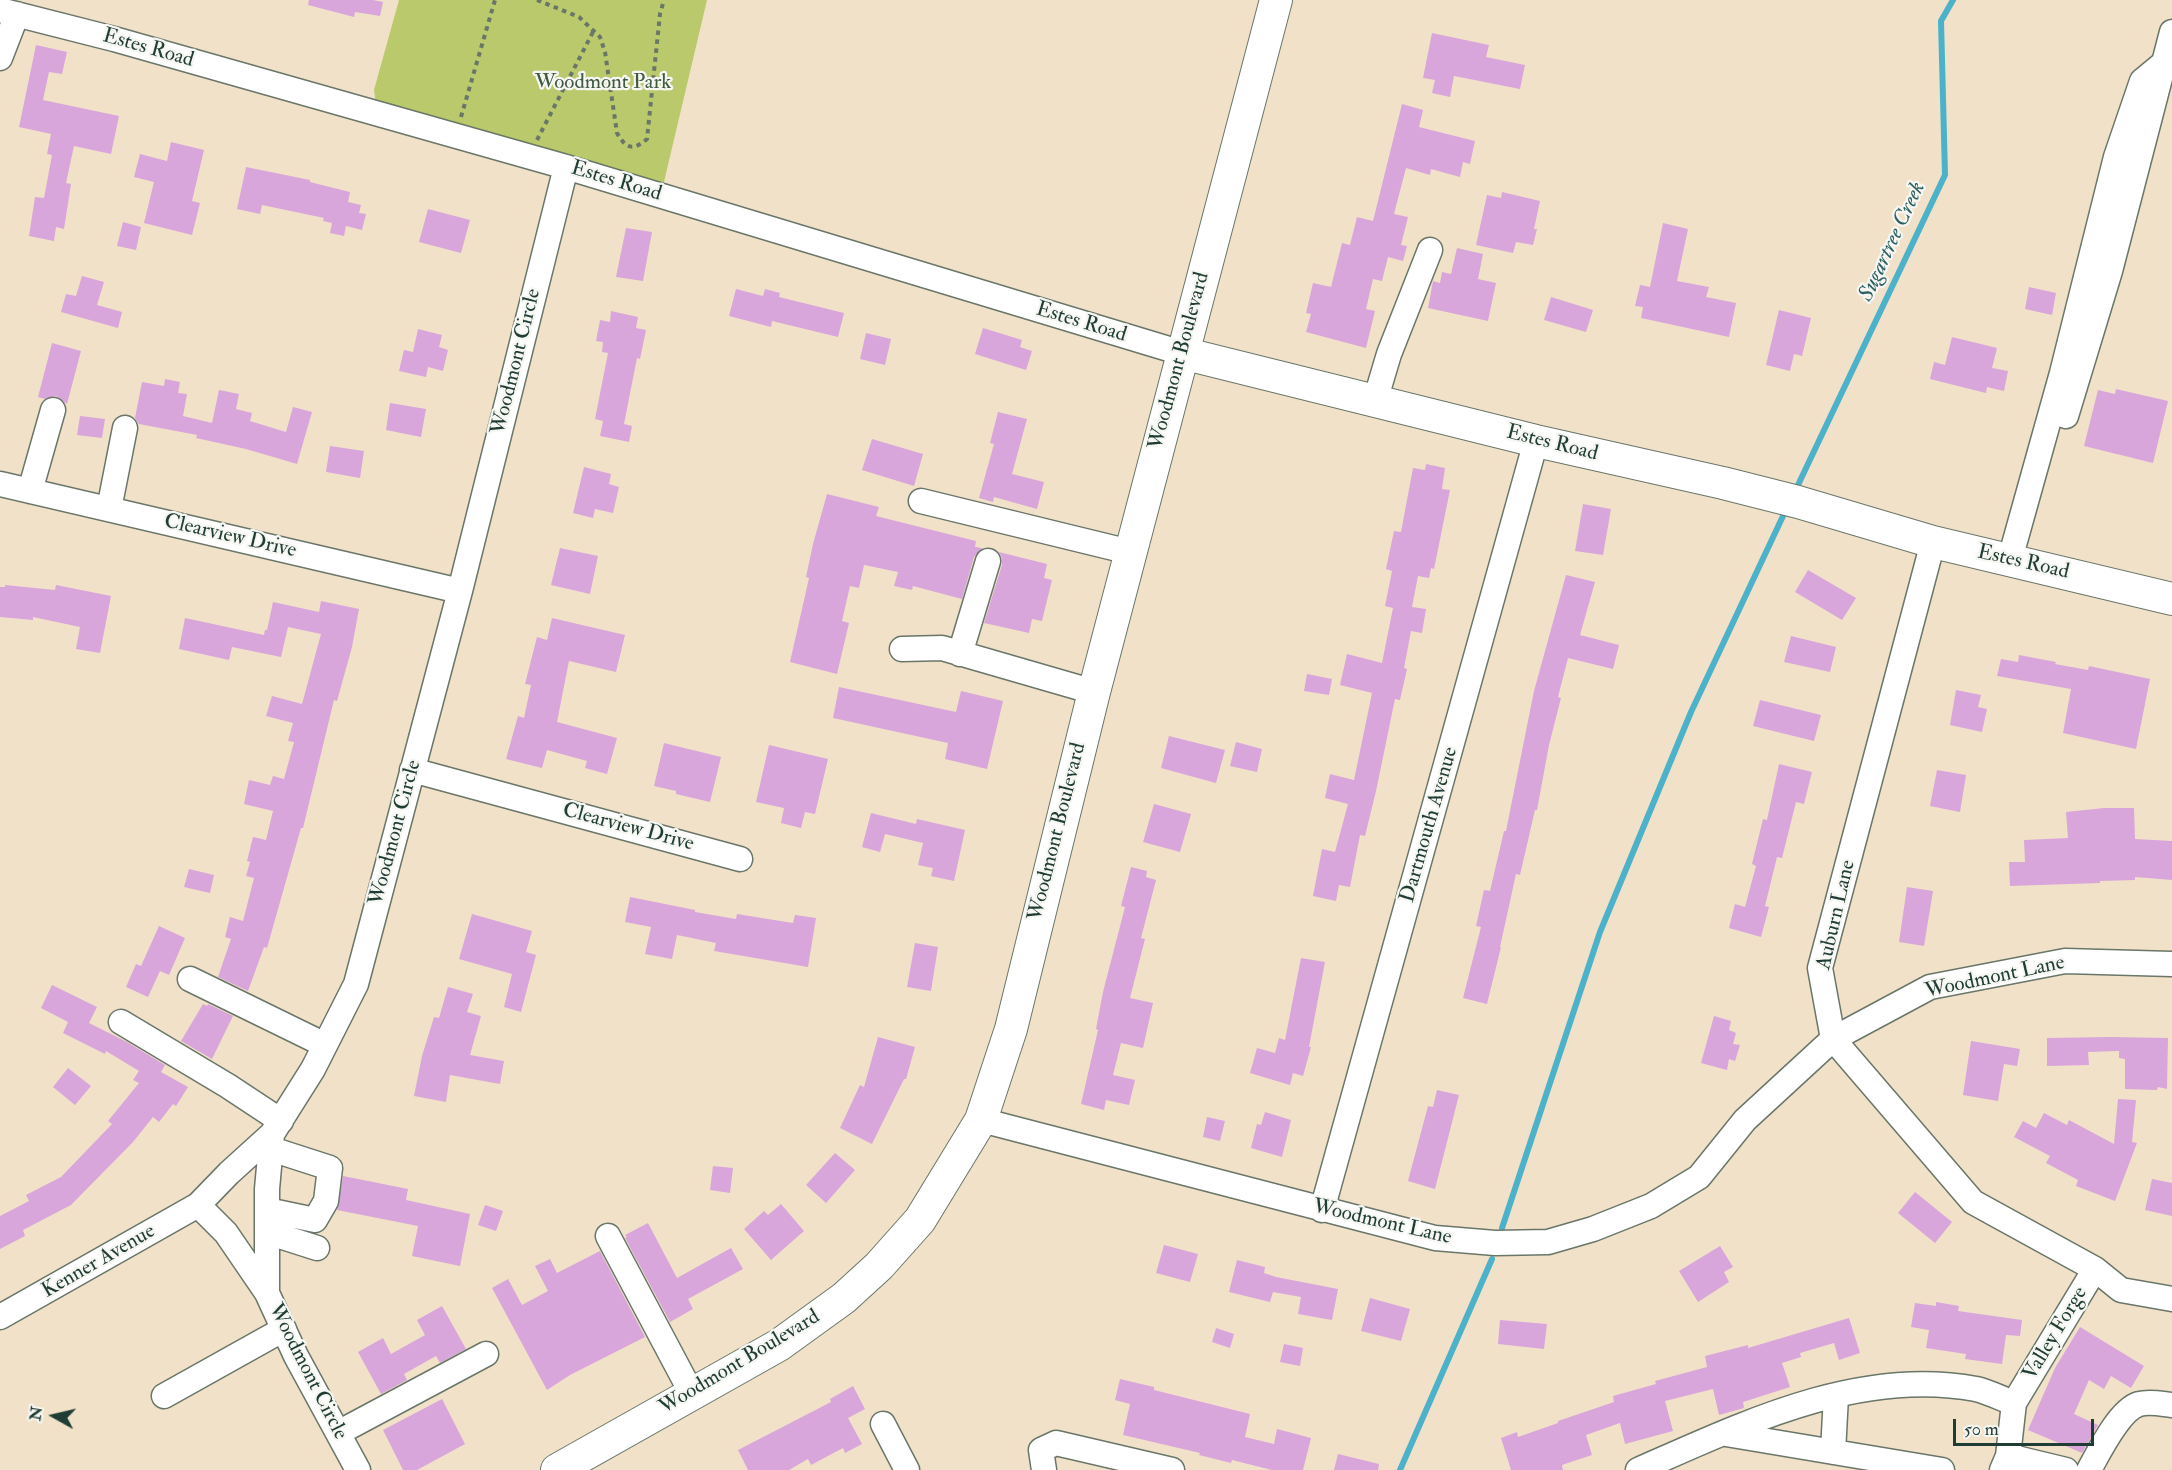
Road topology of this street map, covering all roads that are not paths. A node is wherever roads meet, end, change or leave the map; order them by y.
1 (1276, 0) edge
2 (8, 12) edge
3 (2172, 32) edge
4 (0, 58) edge
5 (2164, 62) junction
6 (2114, 165) junction
7 (566, 167) junction
8 (2138, 170) junction
9 (1430, 250) dead end
10 (2100, 268) junction
11 (1182, 353) junction
12 (1375, 401) junction
13 (53, 410) dead end
14 (125, 428) dead end
15 (1536, 441) junction
16 (0, 484) edge
17 (30, 491) junction
18 (921, 501) dead end
19 (109, 509) junction
20 (1933, 542) junction
21 (1130, 552) junction
22 (2010, 559) junction
23 (988, 561) dead end
24 (460, 591) junction
25 (2172, 599) edge
26 (902, 649) dead end
27 (960, 654) junction
28 (1094, 692) junction
29 (412, 770) junction
30 (740, 859) dead end
31 (2172, 964) edge
32 (190, 979) dead end
33 (121, 1022) dead end
34 (1833, 1039) junction
35 (325, 1045) junction
36 (981, 1120) junction
37 (274, 1135) junction
38 (198, 1205) junction
39 (1322, 1210) junction
40 (267, 1221) junction
41 (608, 1236) dead end
42 (317, 1248) dead end
43 (2095, 1269) junction
44 (267, 1293) junction
45 (2172, 1299) edge
46 (0, 1317) edge
47 (284, 1329) junction
48 (486, 1354) dead end
49 (692, 1394) junction
50 (164, 1396) dead end
51 (1836, 1396) junction
52 (2014, 1403) junction
53 (2172, 1405) edge
54 (883, 1424) dead end
55 (338, 1433) junction
56 (1724, 1434) junction
57 (1833, 1452) junction
58 (2005, 1463) edge
59 (358, 1470) edge
60 (557, 1470) edge
61 (908, 1470) edge
62 (1044, 1470) edge
63 (1172, 1470) edge
64 (1638, 1470) edge
65 (1941, 1470) edge
66 (2066, 1470) edge
67 (2089, 1470) edge

1 - 11 main road, Woodmont Boulevard
2 - 4 street
2 - 7 street, Estes Road
3 - 5 street
5 - 6 street
5 - 8 street
6 - 8 street
6 - 10 street
7 - 11 street, Estes Road
7 - 24 street, Woodmont Circle
8 - 10 street
9 - 12 street
10 - 22 street
11 - 12 main road, Estes Road
11 - 21 main road, Woodmont Boulevard
12 - 15 main road, Estes Road
13 - 17 street
14 - 19 street
15 - 20 main road, Estes Road
15 - 39 street, Dartmouth Avenue
16 - 17 street, Clearview Drive
17 - 19 street, Clearview Drive
18 - 21 street
19 - 24 street, Clearview Drive
20 - 22 main road, Estes Road
20 - 34 street, Auburn Lane
21 - 28 main road, Woodmont Boulevard
22 - 25 main road, Estes Road
23 - 27 street
24 - 29 street, Woodmont Circle
26 - 27 street
27 - 28 street
28 - 36 main road, Woodmont Boulevard
29 - 30 street, Clearview Drive
29 - 35 street, Woodmont Circle
31 - 34 street, Woodmont Lane
32 - 35 street
33 - 37 street
34 - 39 street, Woodmont Lane
34 - 43 street
35 - 37 street, Woodmont Circle
36 - 39 street, Woodmont Lane
36 - 49 main road, Woodmont Boulevard
37 - 38 street, Kenner Avenue
37 - 40 street, Woodmont Circle
37 - 40 street
38 - 44 street
38 - 46 street, Kenner Avenue
40 - 42 street
40 - 44 street, Woodmont Circle
41 - 49 street
43 - 45 street
43 - 52 street, Valley Forge
44 - 47 street, Woodmont Circle
47 - 50 street
47 - 55 street, Woodmont Circle
48 - 55 street
49 - 60 main road, Woodmont Boulevard
51 - 52 street
51 - 56 street
51 - 57 street
52 - 58 street, Valley Forge
53 - 67 street
54 - 61 street
55 - 59 street, Woodmont Circle
56 - 57 street
56 - 64 street
57 - 65 street
58 - 66 street
62 - 63 street

